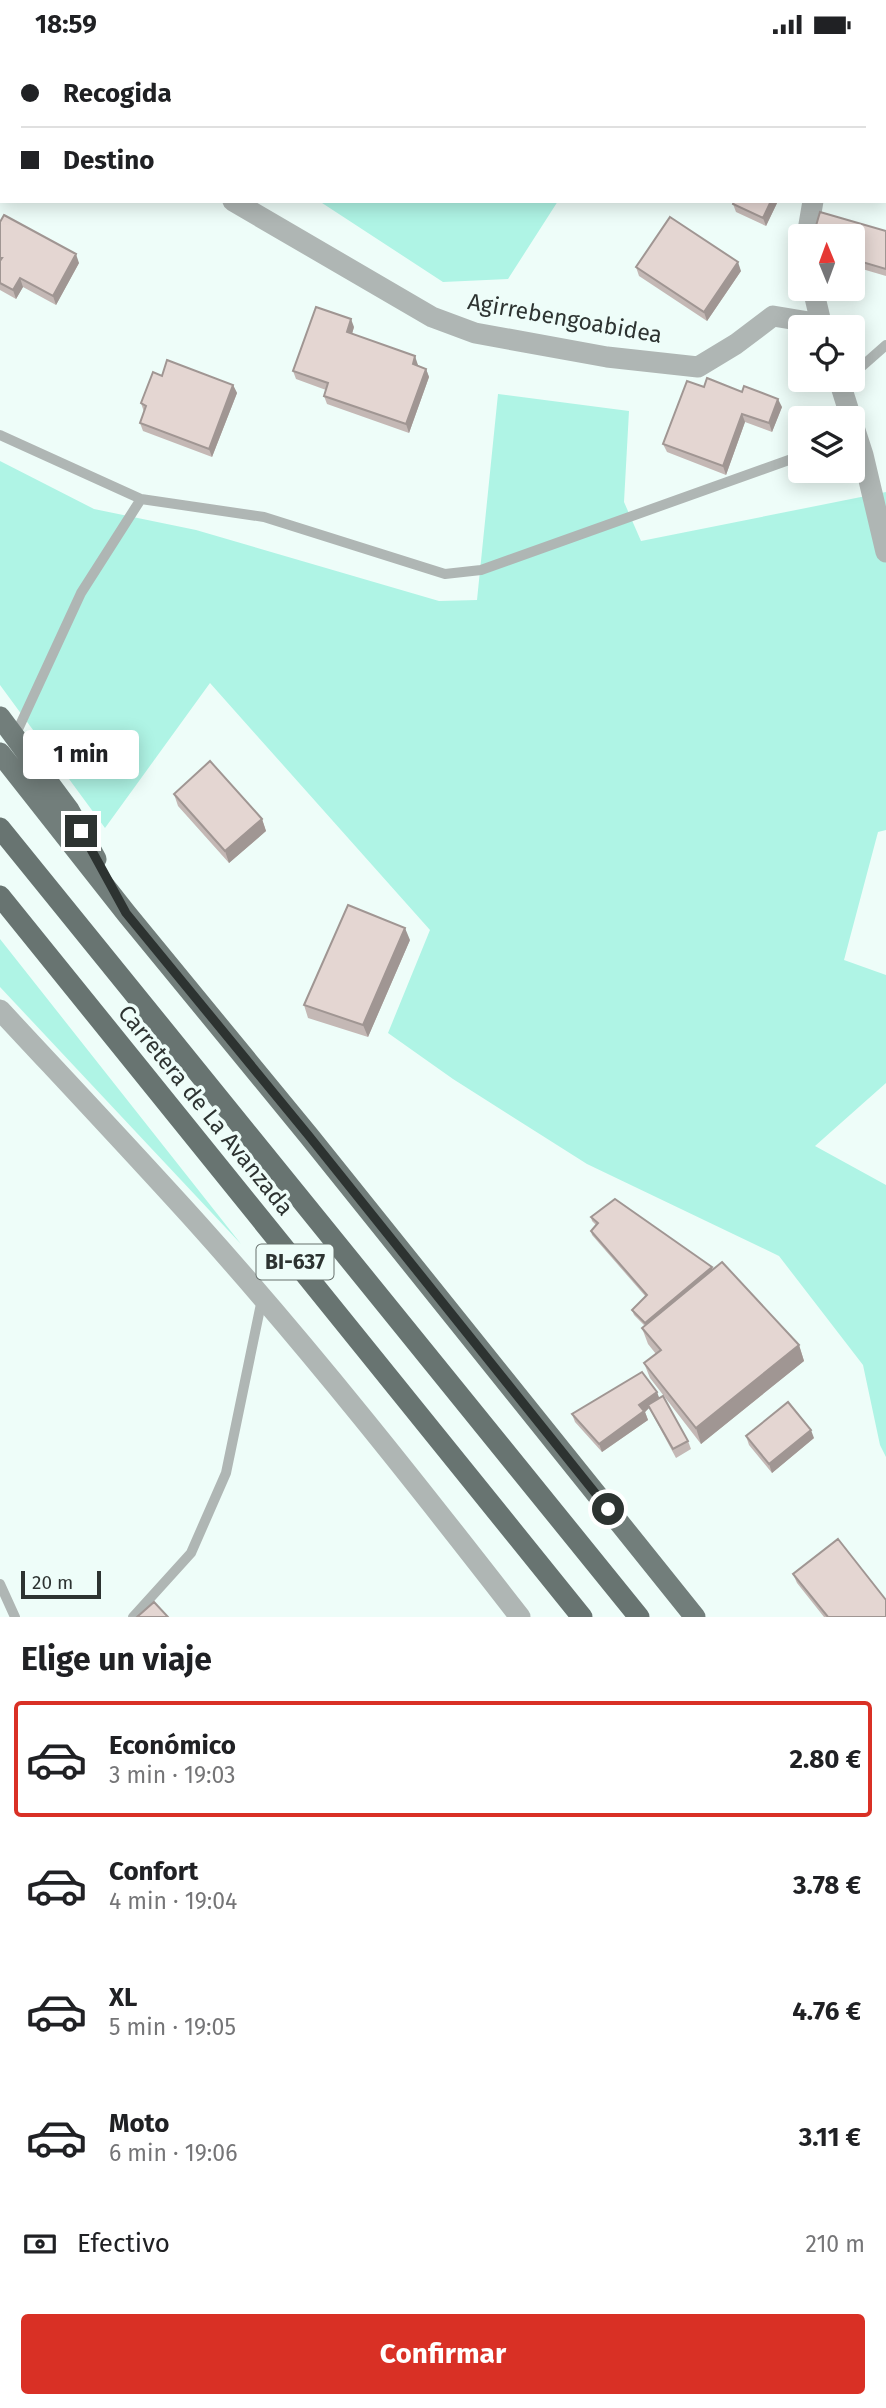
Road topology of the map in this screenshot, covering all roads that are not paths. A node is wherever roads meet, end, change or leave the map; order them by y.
1 (236, 203) edge
2 (813, 203) edge
3 (809, 224) edge
4 (788, 319) edge
5 (886, 345) edge
6 (865, 363) edge
7 (0, 435) edge
8 (788, 460) edge
9 (865, 478) edge
10 (141, 499) junction
11 (886, 552) edge
12 (0, 717) edge
13 (7, 745) edge
14 (0, 828) edge
15 (3, 900) edge
16 (0, 1010) edge
17 (262, 1299) junction
18 (0, 1584) edge
19 (15, 1617) edge
20 (133, 1617) edge
21 (520, 1617) edge
22 (582, 1617) edge
23 (639, 1617) edge
24 (695, 1617) edge

1 - 4 street, Agirrebengoabidea
2 - 3 street
5 - 6 lane
7 - 10 lane
8 - 10 lane
9 - 11 street
10 - 13 lane
12 - 13 main road
13 - 24 main road
14 - 23 highway, Carretera de La Avanzada / BI-637
15 - 22 highway, Carretera de La Avanzada / BI-637
16 - 17 street
17 - 20 lane
17 - 21 street
18 - 19 lane

